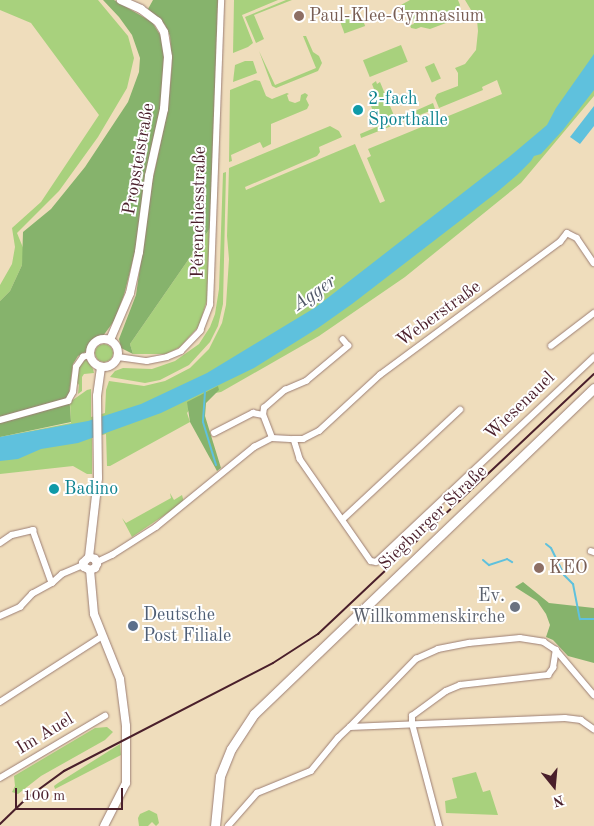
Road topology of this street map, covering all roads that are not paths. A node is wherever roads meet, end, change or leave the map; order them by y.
1 (121, 0) edge
2 (221, 0) edge
3 (594, 263) edge
4 (594, 313) edge
5 (110, 340) junction
6 (343, 340) dead end
7 (551, 346) dead end
8 (90, 355) junction
9 (118, 357) junction
10 (594, 357) edge
11 (101, 368) junction
12 (594, 388) edge
13 (460, 410) dead end
14 (263, 415) junction
15 (0, 420) edge
16 (214, 433) dead end
17 (272, 438) junction
18 (294, 439) junction
19 (343, 519) junction
20 (0, 543) edge
21 (89, 557) junction
22 (96, 562) junction
23 (87, 568) junction
24 (52, 583) junction
25 (0, 616) edge
26 (103, 636) junction
27 (556, 650) junction
28 (594, 695) edge
29 (1, 701) edge
30 (105, 716) dead end
31 (412, 724) junction
32 (350, 727) junction
33 (594, 729) edge
34 (0, 778) edge
35 (104, 826) edge
36 (215, 826) edge
37 (228, 826) edge
38 (439, 826) edge

1 - 5 street, Propsteistraße
2 - 9 street, Pérenchiesstraße
3 - 18 street, Weberstraße
4 - 7 street
5 - 8 street
5 - 9 street
6 - 14 street
8 - 11 street
8 - 15 street
9 - 11 street
10 - 19 street, Wiesenauel
11 - 21 street
12 - 36 main road, Siegburger Straße
13 - 19 street
14 - 16 street
14 - 17 street
17 - 18 street
17 - 22 street
18 - 19 street, Wiesenauel
20 - 24 street
21 - 22 street
21 - 23 street
22 - 23 street
23 - 24 street
23 - 26 street
24 - 25 street
26 - 29 street
26 - 35 street
27 - 28 street
27 - 31 street
27 - 32 street
30 - 34 street, Im Auel
31 - 32 street
31 - 33 street
31 - 38 street
32 - 37 street

